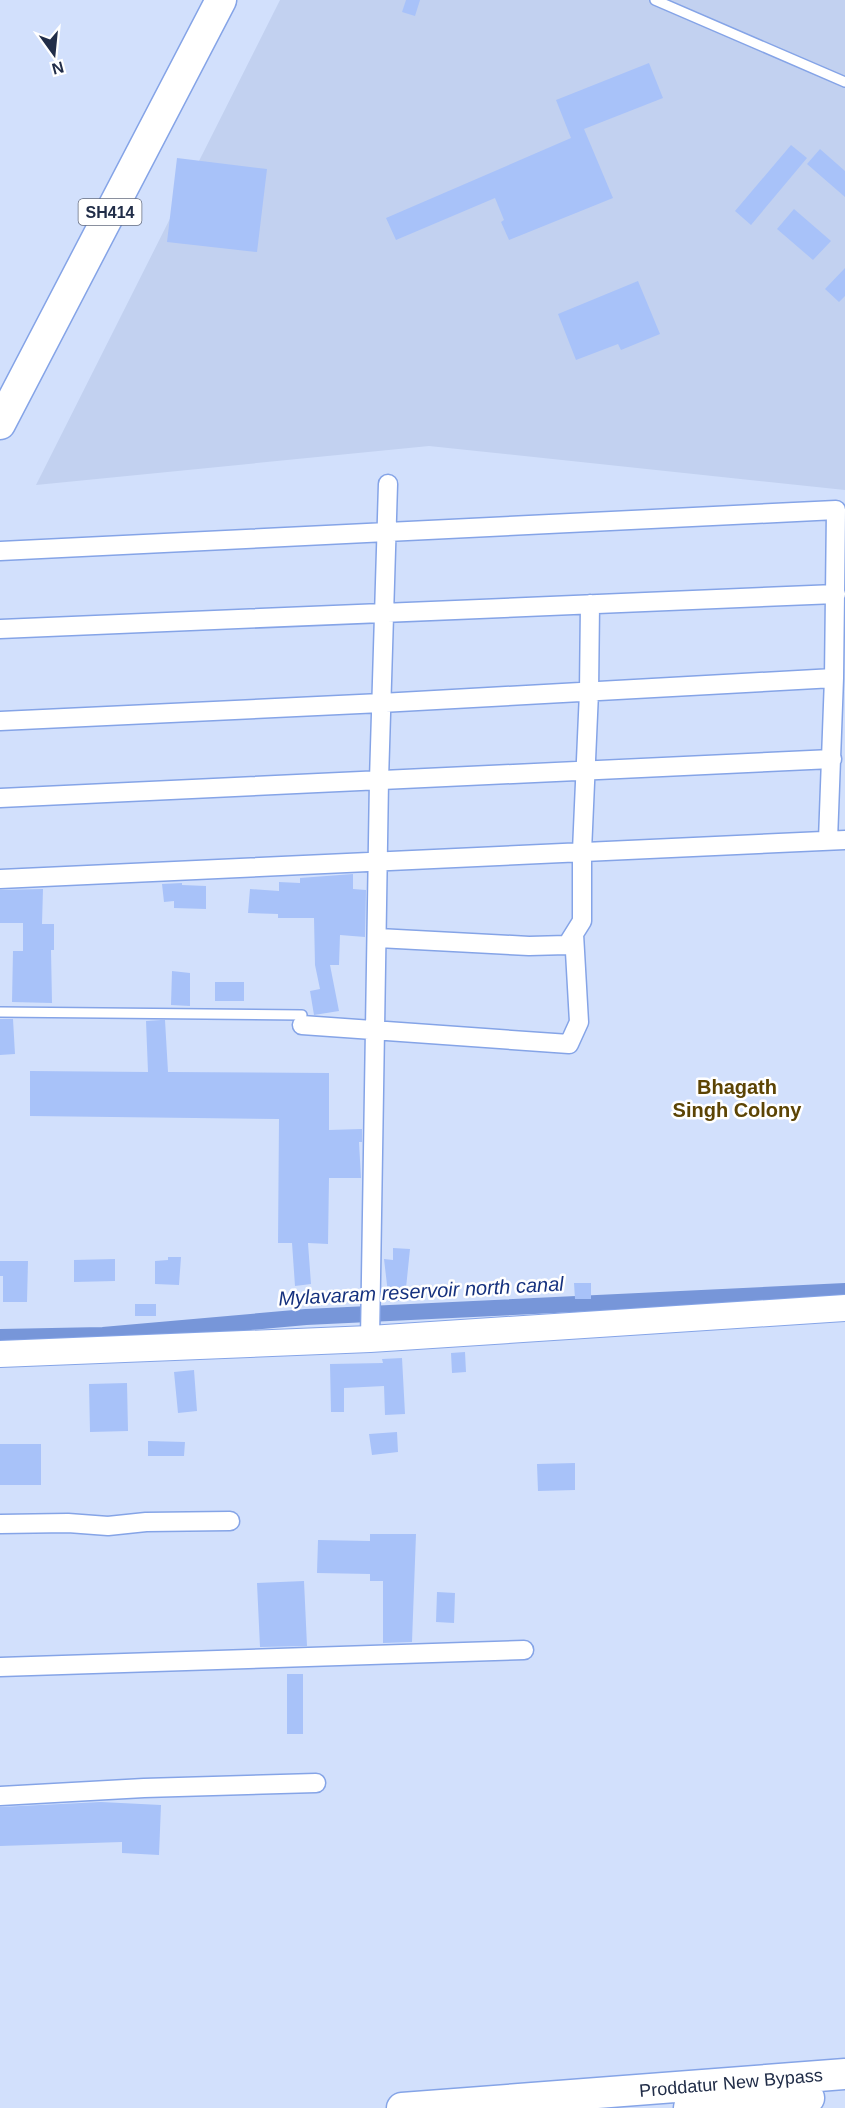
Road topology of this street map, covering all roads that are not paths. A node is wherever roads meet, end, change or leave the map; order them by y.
1 (220, 0) edge
2 (655, 0) edge
3 (845, 82) edge
4 (0, 424) edge
5 (388, 484) dead end
6 (386, 531) junction
7 (0, 551) edge
8 (836, 594) junction
9 (590, 604) junction
10 (383, 613) junction
11 (0, 629) edge
12 (834, 678) junction
13 (589, 692) junction
14 (381, 703) junction
15 (0, 721) edge
16 (832, 759) junction
17 (586, 771) junction
18 (379, 780) junction
19 (0, 798) edge
20 (837, 840) edge
21 (582, 851) junction
22 (378, 861) junction
23 (0, 879) edge
24 (574, 934) junction
25 (378, 938) junction
26 (0, 1012) edge
27 (302, 1020) joint
28 (376, 1031) junction
29 (845, 1308) edge
30 (370, 1339) junction
31 (0, 1354) edge
32 (230, 1521) dead end
33 (0, 1524) edge
34 (524, 1650) dead end
35 (0, 1667) edge
36 (316, 1783) dead end
37 (0, 1796) edge
38 (845, 2074) edge
39 (845, 2095) edge
40 (402, 2108) edge
41 (689, 2108) edge

1 - 4 main road, SH414
2 - 3 lane
5 - 6 street
6 - 7 street
6 - 8 street
6 - 10 street
8 - 9 street
8 - 12 street
9 - 10 street
9 - 13 street
10 - 11 street
10 - 14 street
12 - 13 street
12 - 16 street
13 - 14 street
13 - 17 street
14 - 15 street
14 - 18 street
16 - 17 street
16 - 20 street
17 - 18 street
17 - 21 street
18 - 19 street
18 - 22 street
20 - 21 street
21 - 22 street
21 - 24 street
22 - 23 street
22 - 25 street
24 - 25 street
24 - 28 street
25 - 28 street
26 - 27 lane
27 - 28 street
28 - 30 street
29 - 30 main road
30 - 31 main road
32 - 33 street
34 - 35 street
36 - 37 street
38 - 40 main road, Proddatur New Bypass
39 - 41 main road, Proddatur New Bypass

